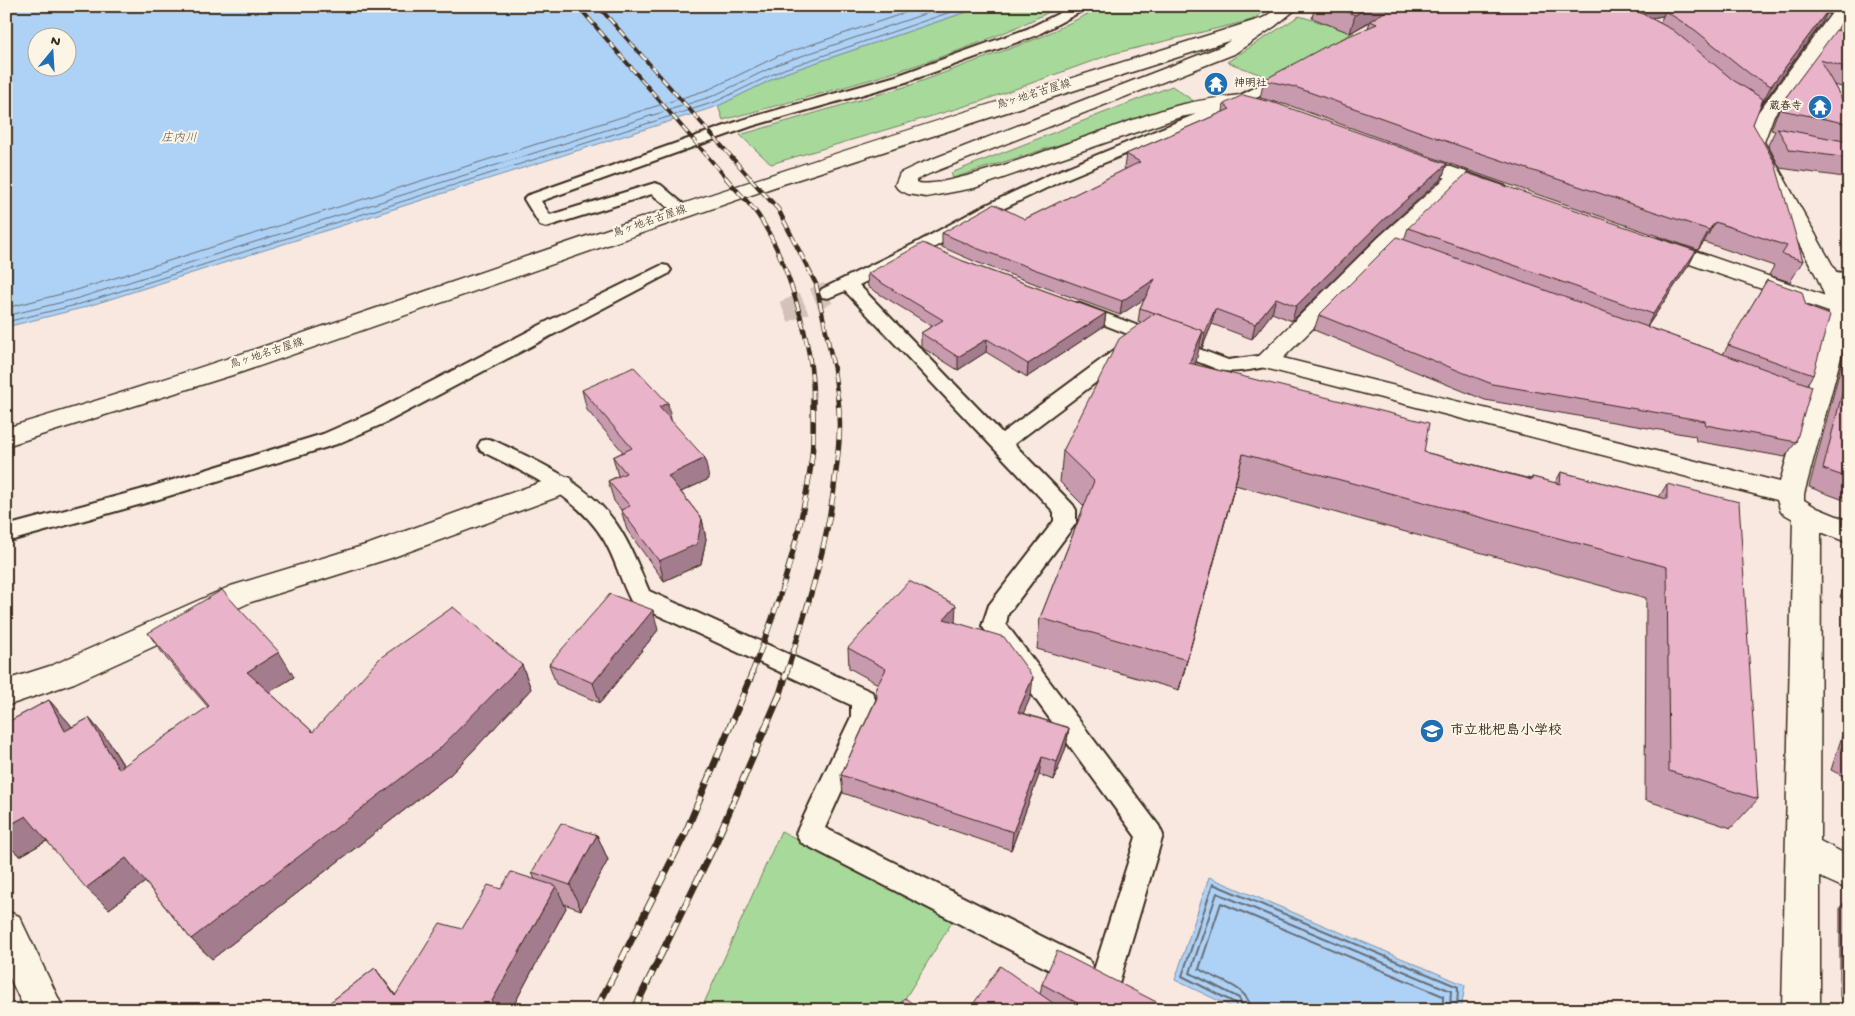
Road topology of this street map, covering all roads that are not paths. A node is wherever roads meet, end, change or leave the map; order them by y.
1 (1085, 6) edge
2 (1292, 6) edge
3 (1846, 6) edge
4 (1816, 18) edge
5 (1269, 22) junction
6 (1834, 22) junction
7 (1821, 40) junction
8 (1840, 45) edge
9 (1299, 69) edge
10 (1240, 101) junction
11 (1266, 108) edge
12 (1394, 153) edge
13 (1459, 176) junction
14 (1515, 196) edge
15 (682, 211) junction
16 (1637, 238) edge
17 (662, 270) dead end
18 (1838, 278) edge
19 (1059, 301) edge
20 (1845, 311) edge
21 (1148, 334) junction
22 (1266, 362) junction
23 (6, 437) edge
24 (1002, 444) junction
25 (488, 446) dead end
26 (561, 485) junction
27 (1799, 505) junction
28 (1849, 533) edge
29 (6, 534) edge
30 (6, 693) edge
31 (1804, 850) junction
32 (1849, 874) edge
33 (6, 930) edge
34 (45, 1010) edge
35 (1801, 1010) edge

1 - 15 lane
2 - 5 street, 鳥ヶ地名古屋線
3 - 6 street
4 - 6 lane
5 - 10 street
5 - 15 street, 鳥ヶ地名古屋線
6 - 7 street
7 - 8 street
7 - 18 street
9 - 10 lane
10 - 11 street
10 - 24 lane
12 - 13 street
13 - 14 street
13 - 22 street
15 - 23 street, 鳥ヶ地名古屋線
16 - 20 street
17 - 29 lane
18 - 20 street
19 - 21 lane
20 - 27 street
21 - 22 lane
21 - 24 lane
22 - 27 street
24 - 26 lane
25 - 26 lane
26 - 30 street
27 - 28 street
27 - 31 street
31 - 32 street
31 - 35 street
33 - 34 street

